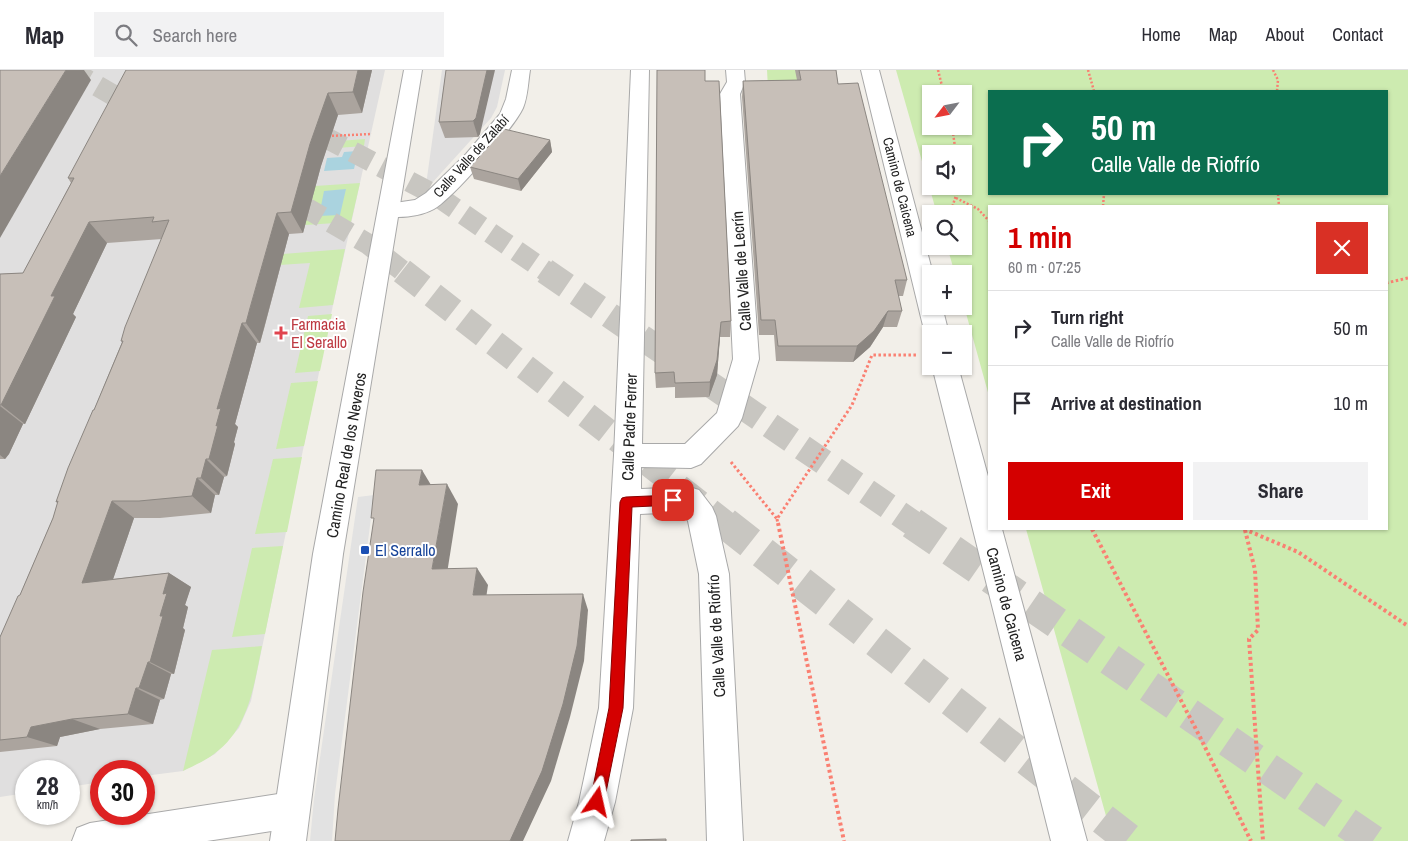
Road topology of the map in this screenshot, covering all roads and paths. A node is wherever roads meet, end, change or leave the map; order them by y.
1 (413, 70) edge
2 (520, 70) edge
3 (640, 70) edge
4 (735, 70) edge
5 (870, 70) edge
6 (938, 70) edge
7 (1088, 70) edge
8 (1273, 70) edge
9 (942, 85) edge
10 (1094, 90) edge
11 (1276, 90) edge
12 (372, 134) dead end
13 (324, 137) edge
14 (957, 195) edge
15 (956, 198) junction
16 (953, 205) edge
17 (389, 210) junction
18 (988, 220) edge
19 (1408, 278) edge
20 (1388, 283) edge
21 (935, 325) edge
22 (922, 359) edge
23 (938, 375) edge
24 (628, 455) junction
25 (691, 456) junction
26 (726, 456) dead end
27 (689, 499) junction
28 (626, 502) junction
29 (777, 519) junction
30 (1093, 530) edge
31 (1245, 530) edge
32 (1247, 530) edge
33 (1408, 626) edge
34 (289, 826) edge
35 (90, 841) edge
36 (586, 841) edge
37 (724, 841) edge
38 (844, 841) edge
39 (1069, 841) edge
40 (1251, 841) edge
41 (1263, 841) edge

1 - 17 street, Camino Real de los Neveros
2 - 17 street, Calle Valle de Zalabí
3 - 24 street, Calle Padre Ferrer
4 - 25 street, Calle Valle de Lecrín
5 - 21 street, Camino de Caicena
6 - 9 path
7 - 10 path
8 - 11 path
12 - 13 path
14 - 15 path
15 - 16 path
15 - 18 path
17 - 34 street, Camino Real de los Neveros
19 - 20 path
22 - 29 path
23 - 39 street, Camino de Caicena
24 - 25 street
24 - 28 street, Calle Padre Ferrer
25 - 27 street
26 - 29 path
27 - 28 street
27 - 37 street, Calle Valle de Riofrío
28 - 36 street, Calle Padre Ferrer
29 - 38 path
30 - 40 path
31 - 41 path
32 - 33 path
34 - 35 street

